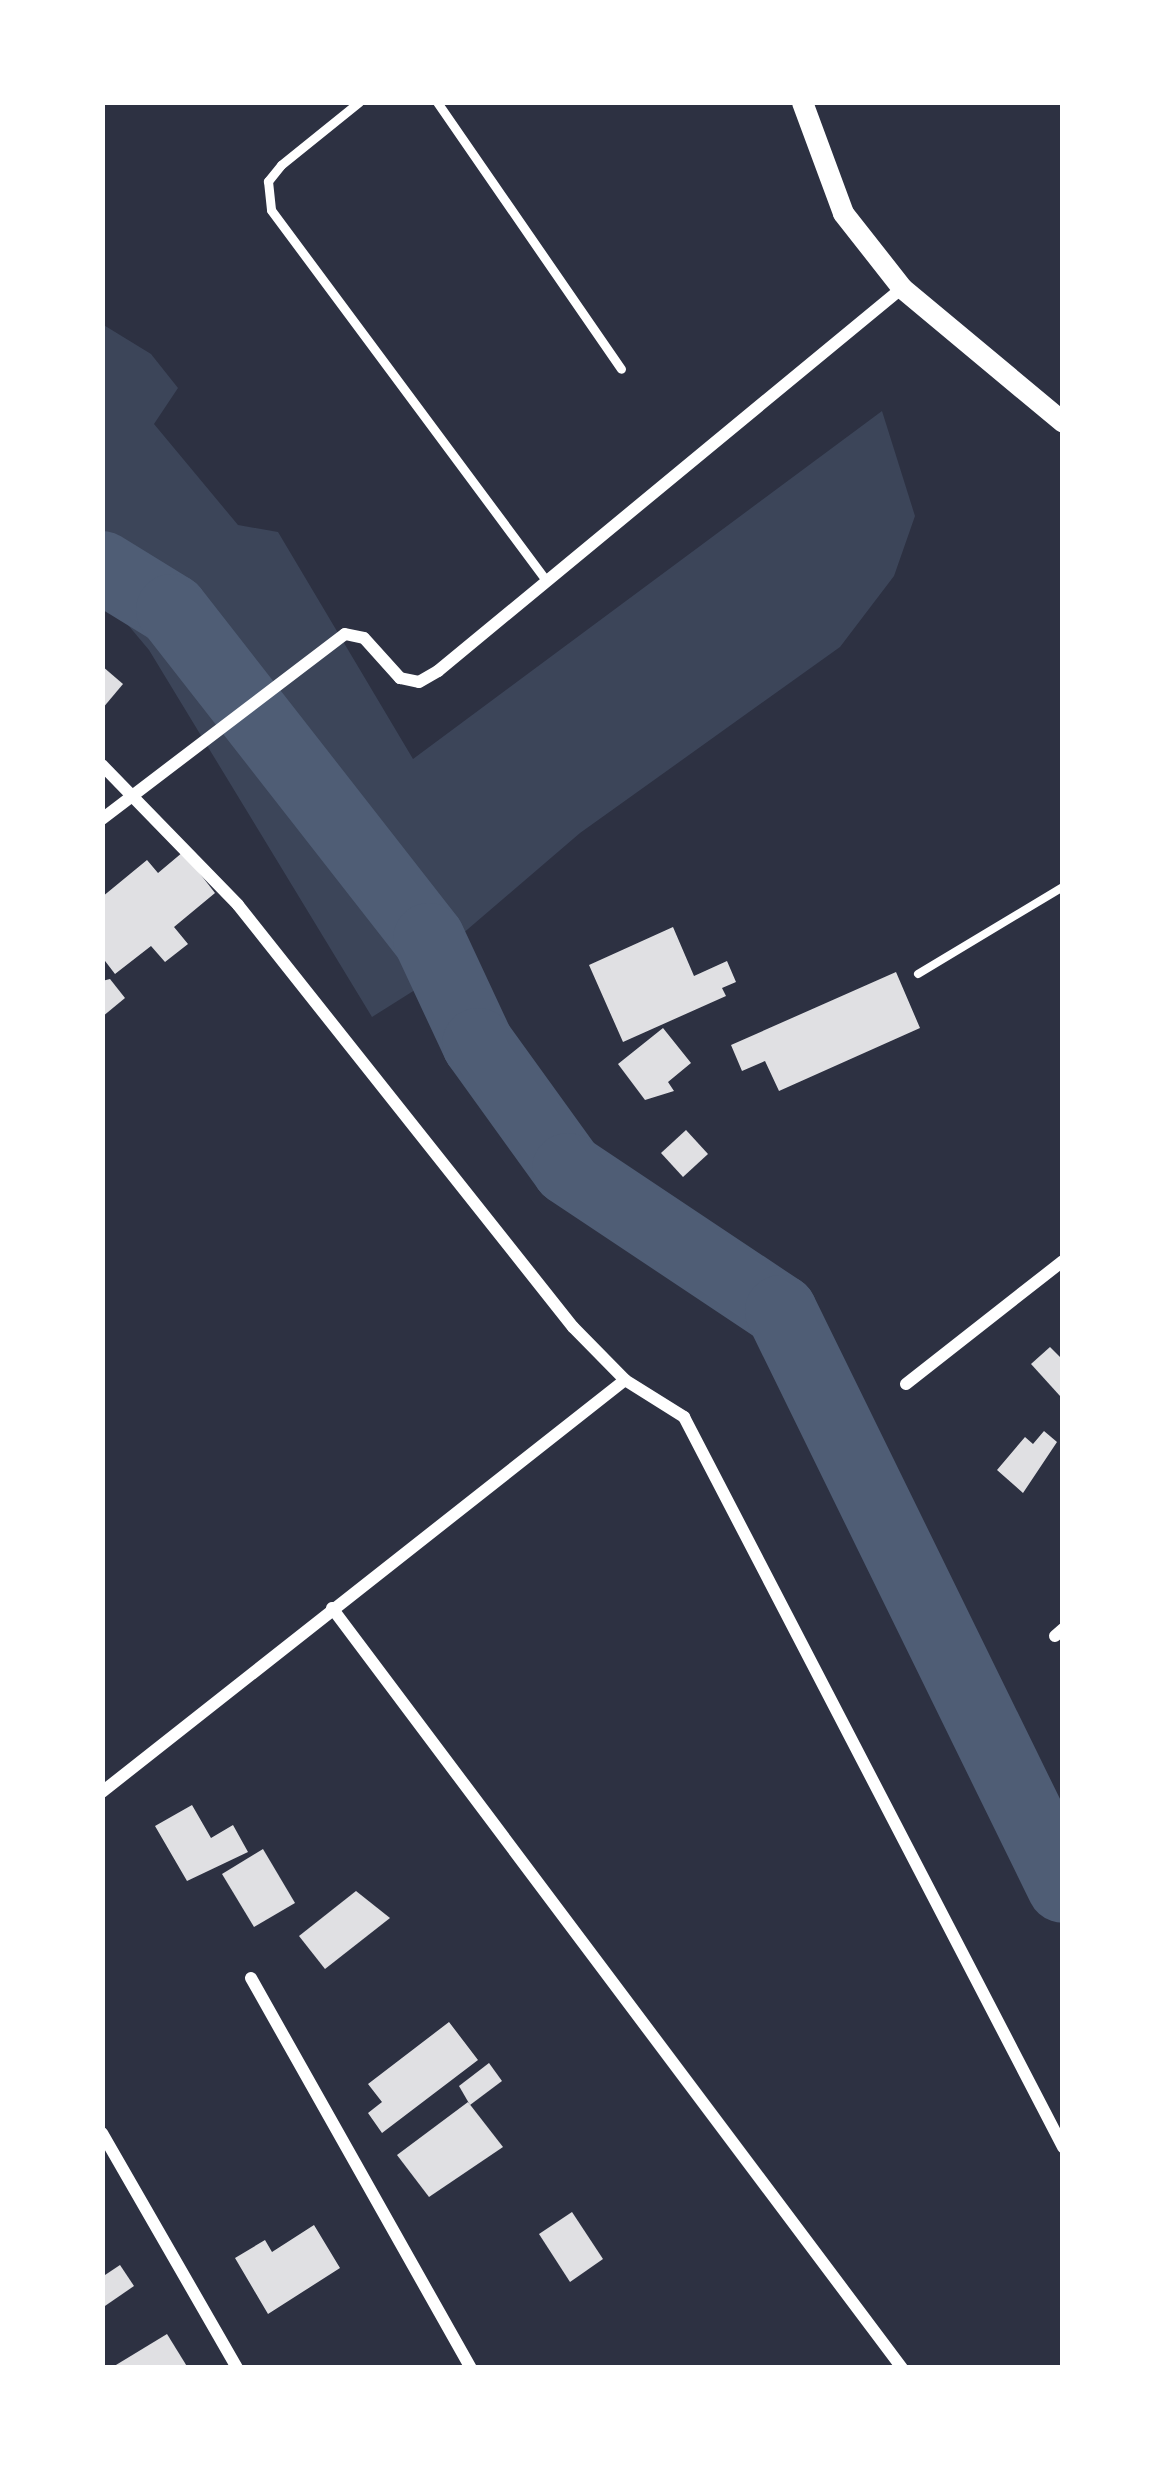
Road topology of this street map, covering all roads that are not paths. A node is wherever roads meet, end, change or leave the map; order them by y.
1 (359, 102) edge
2 (437, 102) edge
3 (802, 102) edge
4 (902, 288) junction
5 (621, 369) dead end
6 (1063, 422) edge
7 (547, 580) junction
8 (102, 765) edge
9 (136, 792) junction
10 (102, 819) edge
11 (1063, 1261) edge
12 (625, 1379) junction
13 (906, 1384) dead end
14 (332, 1607) junction
15 (102, 1792) edge
16 (251, 1978) dead end
17 (102, 2133) edge
18 (1063, 2147) edge
19 (237, 2368) edge
20 (471, 2368) edge
21 (902, 2368) edge

1 - 7 lane
2 - 5 lane
3 - 4 street
4 - 6 street
4 - 7 street
7 - 9 street
8 - 9 street
9 - 10 street
9 - 12 street
11 - 13 street
12 - 14 street
12 - 18 street
14 - 15 street
14 - 21 street
16 - 20 street
17 - 19 street

